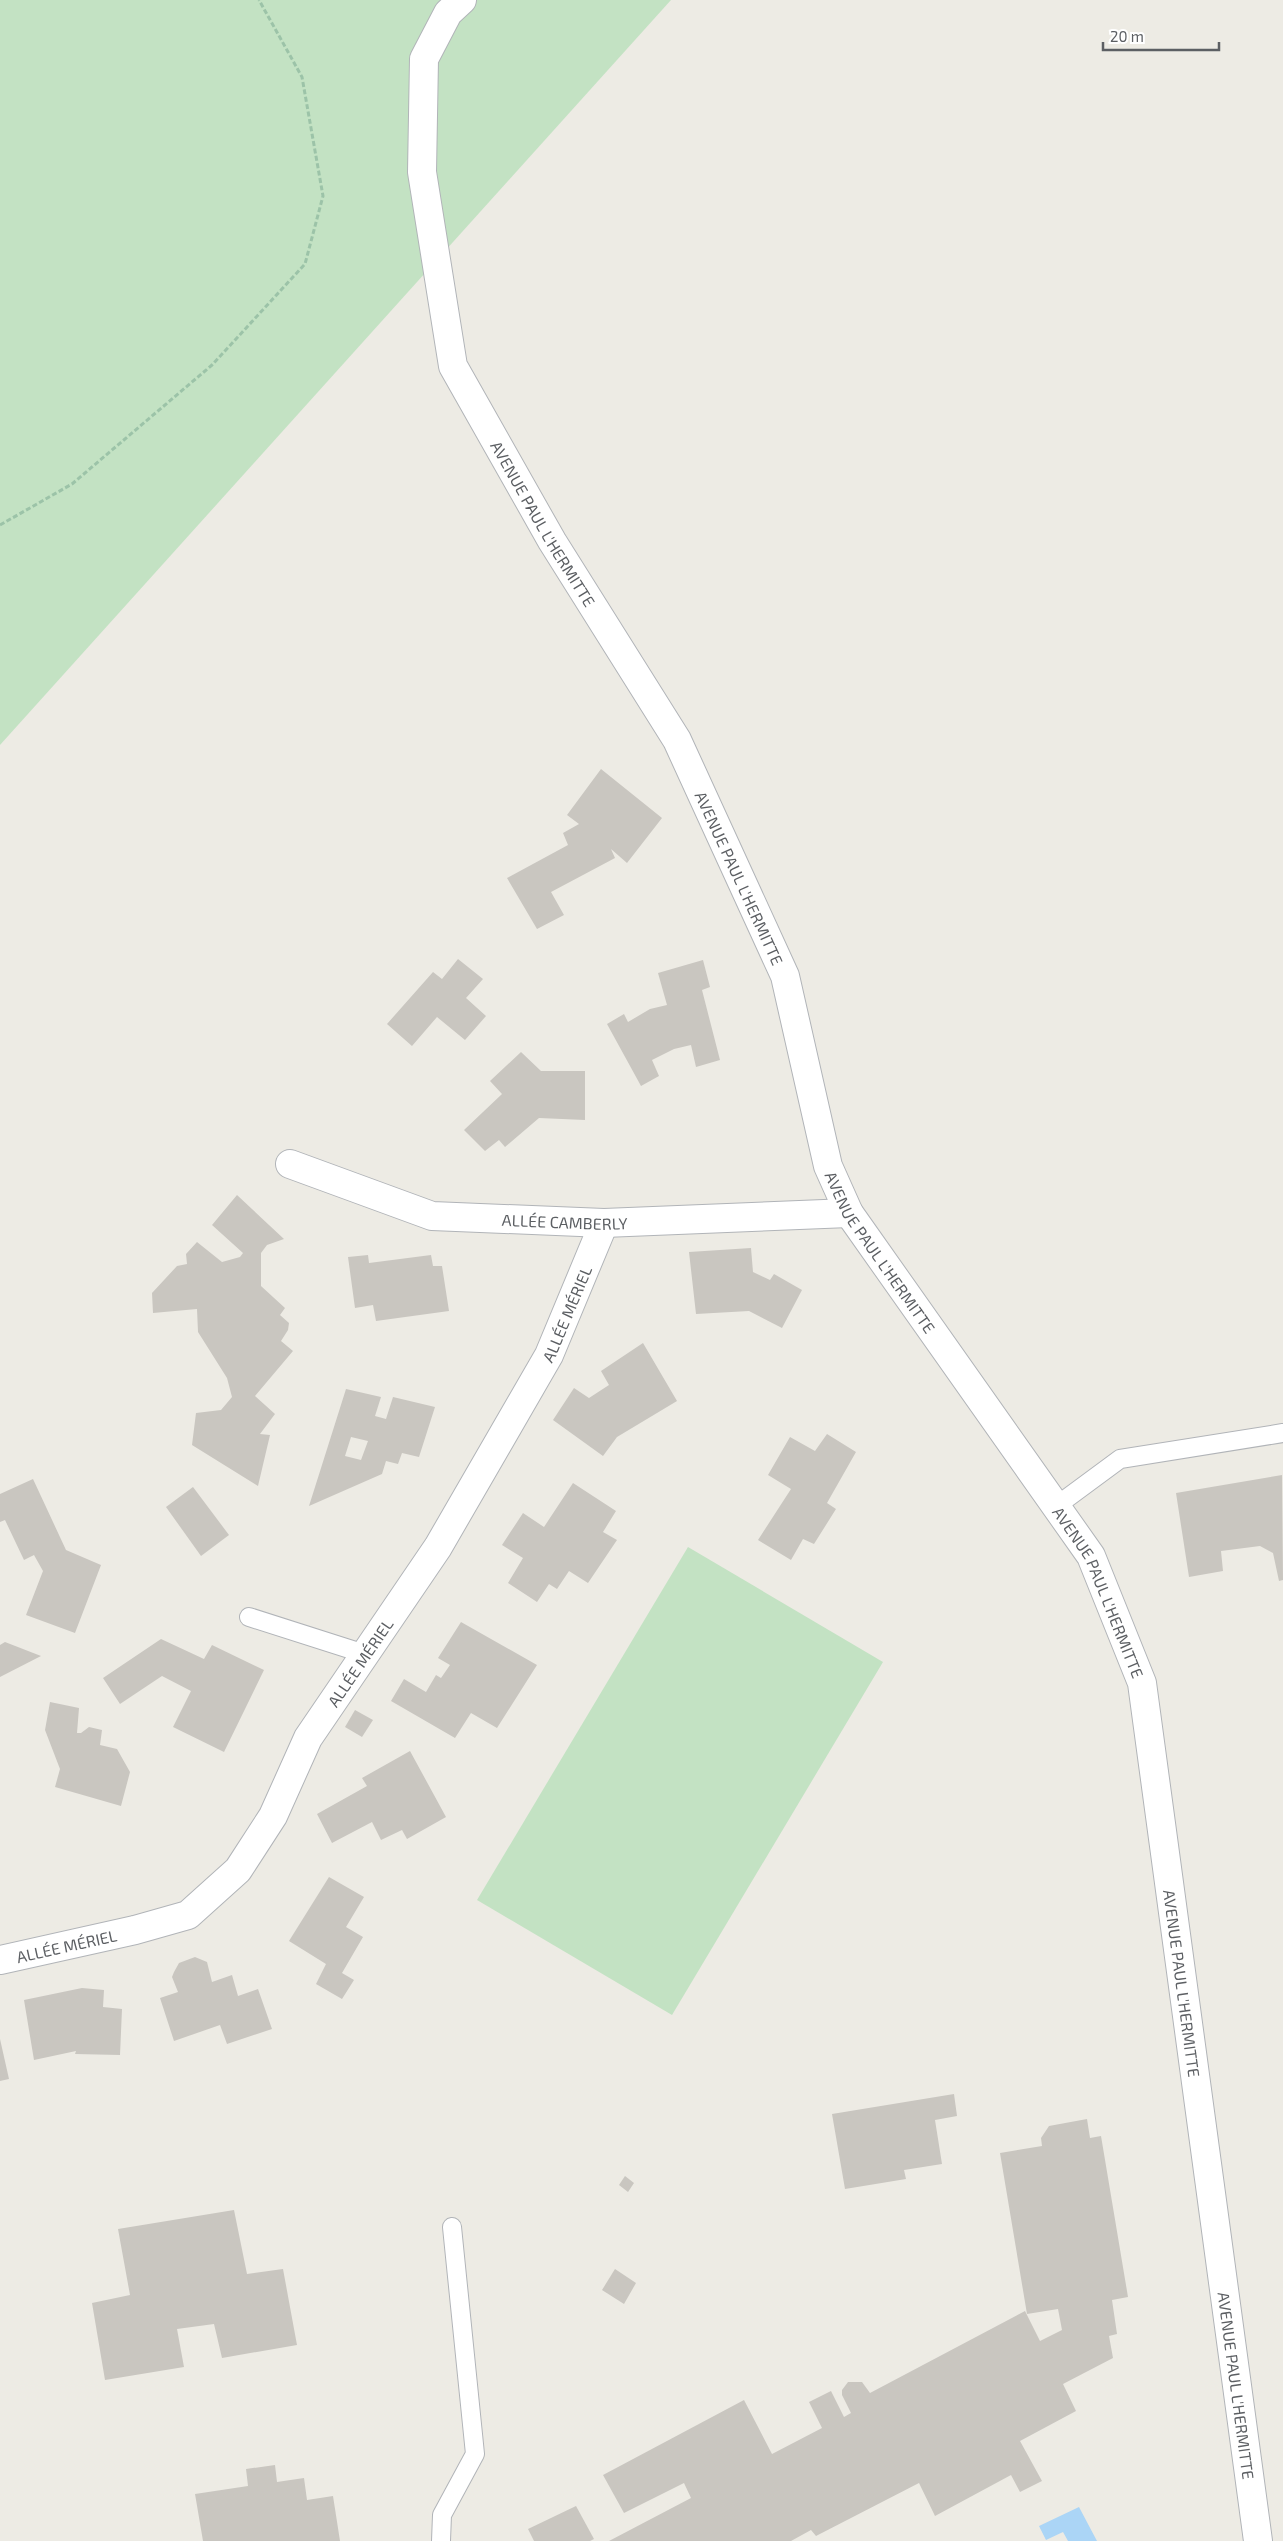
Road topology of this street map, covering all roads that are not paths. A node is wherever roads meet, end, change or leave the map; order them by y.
1 (462, 0) edge
2 (290, 1164) dead end
3 (849, 1213) junction
4 (604, 1223) junction
5 (1283, 1433) edge
6 (1055, 1506) junction
7 (248, 1618) dead end
8 (365, 1654) junction
9 (0, 1960) edge
10 (452, 2227) dead end
11 (441, 2541) edge
12 (1258, 2541) edge

1 - 3 street, AVENUE PAUL L'HERMITTE
2 - 4 street, ALLÉE CAMBERLY
3 - 4 street, ALLÉE CAMBERLY
3 - 6 street, AVENUE PAUL L'HERMITTE
4 - 8 street, ALLÉE MÉRIEL
5 - 6 lane
6 - 12 street, AVENUE PAUL L'HERMITTE
7 - 8 lane
8 - 9 street, ALLÉE MÉRIEL
10 - 11 lane

